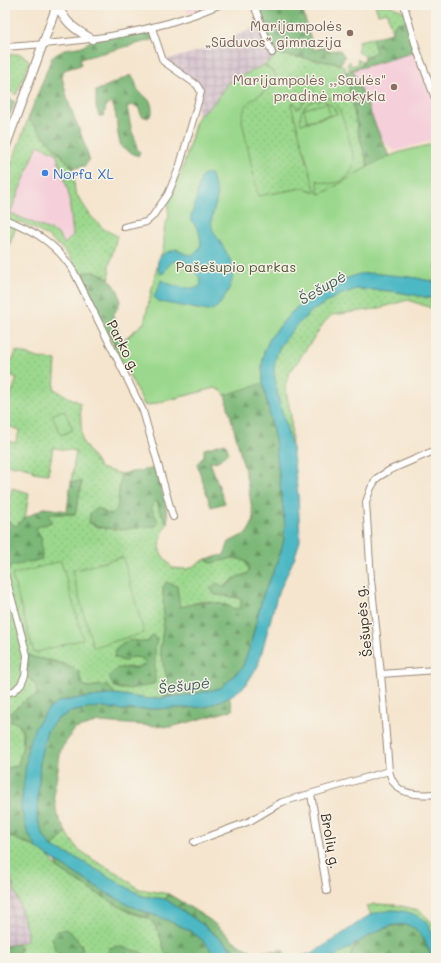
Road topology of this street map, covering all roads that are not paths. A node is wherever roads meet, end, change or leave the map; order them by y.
1 (57, 5) edge
2 (219, 5) edge
3 (254, 5) edge
4 (404, 5) edge
5 (152, 28) junction
6 (92, 40) junction
7 (44, 45) junction
8 (5, 48) edge
9 (272, 52) dead end
10 (436, 101) edge
11 (5, 148) edge
12 (5, 219) edge
13 (124, 227) dead end
14 (436, 450) edge
15 (173, 517) dead end
16 (5, 574) edge
17 (436, 670) edge
18 (381, 674) junction
19 (5, 693) edge
20 (389, 771) junction
21 (311, 794) junction
22 (436, 794) edge
23 (194, 842) dead end
24 (328, 891) dead end

1 - 6 main road
1 - 7 main road
2 - 5 street
3 - 9 street
4 - 10 street
5 - 6 street
5 - 13 street
6 - 7 street
7 - 8 street
7 - 11 main road
12 - 15 street, Parko g.
14 - 18 street, Šešupės g.
16 - 19 street
17 - 18 street
18 - 20 street, Šešupės g.
20 - 21 street
20 - 22 street, Šešupės g.
21 - 23 street
21 - 24 street, Brolių g.

